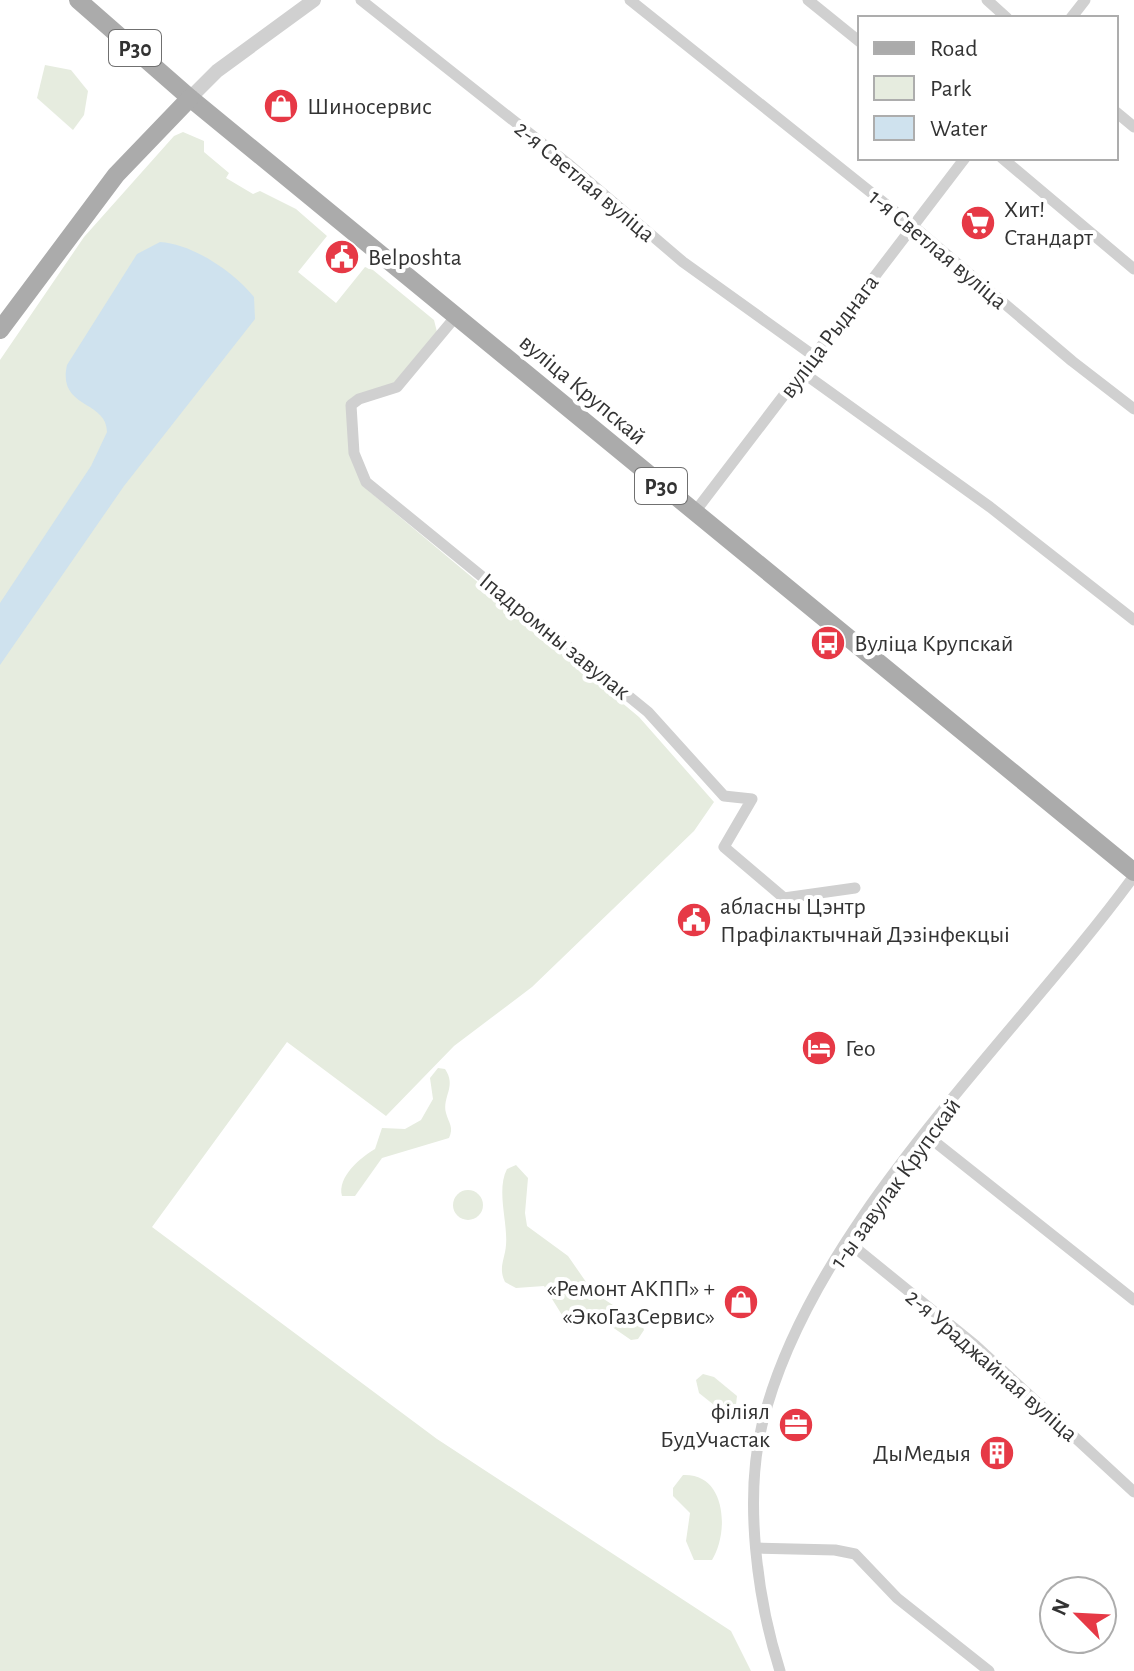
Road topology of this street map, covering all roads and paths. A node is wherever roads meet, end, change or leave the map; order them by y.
1 (78, 0) edge
2 (314, 0) edge
3 (361, 0) edge
4 (630, 0) edge
5 (808, 0) edge
6 (987, 0) edge
7 (1085, 0) edge
8 (1005, 16) edge
9 (1073, 16) edge
10 (858, 40) edge
11 (190, 98) junction
12 (1118, 114) edge
13 (1134, 127) edge
14 (963, 160) edge
15 (1004, 160) edge
16 (913, 226) junction
17 (1134, 269) edge
18 (457, 315) junction
19 (0, 330) edge
20 (814, 356) junction
21 (802, 372) junction
22 (1134, 409) edge
23 (694, 513) junction
24 (1134, 620) edge
25 (1134, 874) edge
26 (855, 888) dead end
27 (925, 1134) junction
28 (847, 1241) junction
29 (1134, 1300) edge
30 (1134, 1492) edge
31 (757, 1548) junction
32 (780, 1671) edge
33 (989, 1671) edge

1 - 11 main road, вуліца Крупскай / Р30
2 - 11 street
3 - 20 street, 2-я Светлая вуліца
4 - 16 street, 1-я Светлая вуліца
5 - 10 street
6 - 8 street
7 - 9 street
11 - 18 main road, вуліца Крупскай / Р30
11 - 19 main road
12 - 13 street
14 - 16 street, вуліца Рыднага
15 - 17 street
16 - 20 street, вуліца Рыднага
16 - 22 street, 1-я Светлая вуліца
18 - 23 main road, вуліца Крупскай / Р30
18 - 26 street, Іпадромны завулак
20 - 21 street, вуліца Рыднага
21 - 23 street, вуліца Рыднага
21 - 24 street
23 - 25 main road, вуліца Крупскай / Р30
25 - 27 street, 1-ы завулак Крупскай
27 - 28 street, 1-ы завулак Крупскай
27 - 29 street
28 - 30 street, 2-я Ураджайная вуліца
28 - 31 street, 1-ы завулак Крупскай
31 - 32 street, 1-ы завулак Крупскай
31 - 33 street

